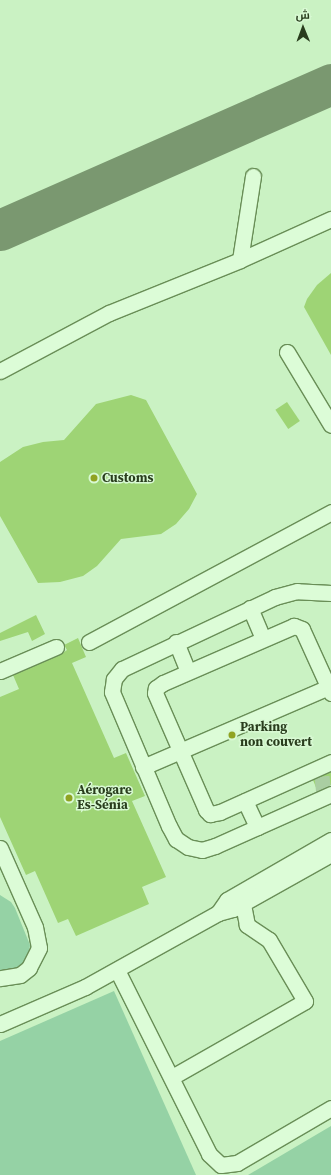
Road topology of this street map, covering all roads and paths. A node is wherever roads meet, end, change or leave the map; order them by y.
1 (252, 176) dead end
2 (331, 219) edge
3 (240, 260) junction
4 (287, 352) dead end
5 (0, 371) edge
6 (331, 425) edge
7 (331, 512) edge
8 (331, 593) edge
9 (250, 608) junction
10 (263, 638) junction
11 (89, 642) dead end
12 (176, 642) junction
13 (56, 647) dead end
14 (0, 671) edge
15 (188, 671) junction
16 (330, 689) edge
17 (181, 751) junction
18 (143, 767) junction
19 (324, 769) edge
20 (328, 799) edge
21 (245, 801) junction
22 (258, 827) junction
23 (331, 840) edge
24 (0, 848) edge
25 (331, 854) edge
26 (289, 871) junction
27 (6, 877) edge
28 (243, 904) junction
29 (218, 913) junction
30 (117, 970) junction
31 (0, 978) edge
32 (0, 1024) edge
33 (172, 1076) junction
34 (331, 1108) edge

1 - 3 lane
2 - 3 lane
3 - 5 lane
4 - 6 lane
7 - 11 lane
8 - 9 lane
9 - 10 lane
9 - 12 lane
10 - 15 lane
10 - 16 lane
12 - 15 lane
12 - 18 lane
13 - 14 lane
15 - 17 lane
16 - 17 lane
17 - 18 lane
17 - 21 lane
18 - 22 lane
19 - 21 lane
20 - 22 lane
21 - 22 lane
23 - 26 lane
24 - 27 lane
25 - 26 lane
26 - 28 lane
26 - 29 lane
27 - 31 lane
28 - 29 lane
28 - 33 lane
29 - 30 lane
30 - 32 lane
30 - 33 lane
33 - 34 lane

